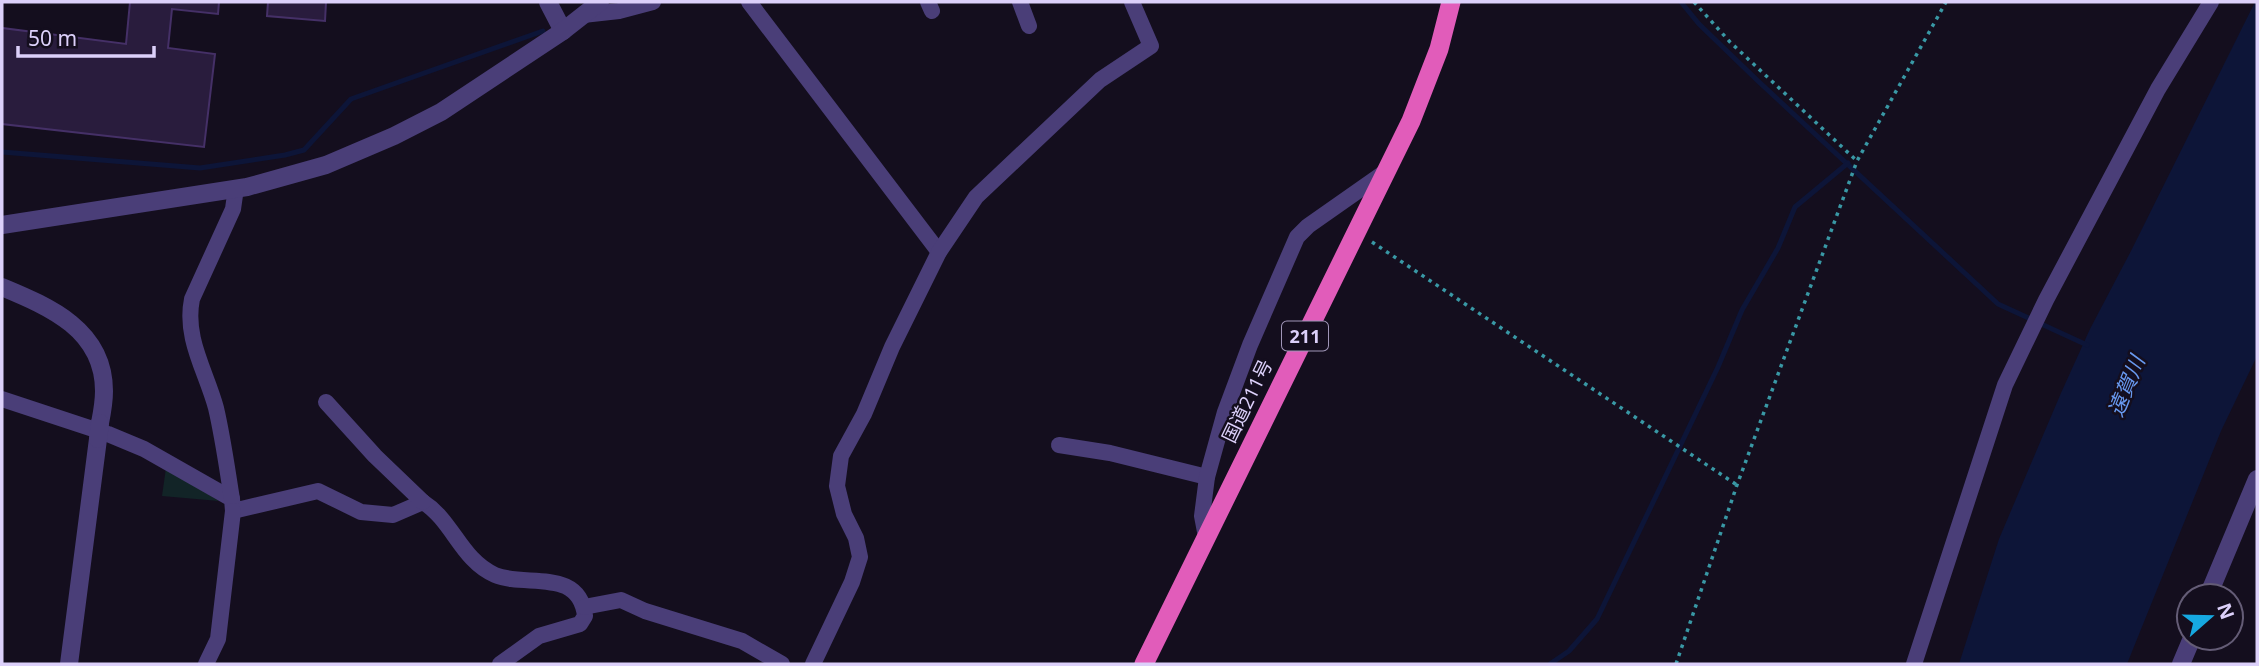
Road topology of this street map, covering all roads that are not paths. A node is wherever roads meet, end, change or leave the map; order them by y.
1 (548, 2) edge
2 (600, 2) edge
3 (653, 2) edge
4 (750, 2) edge
5 (1020, 2) edge
6 (1132, 2) edge
7 (1451, 2) edge
8 (2211, 2) edge
9 (583, 15) junction
10 (1029, 26) dead end
11 (563, 31) junction
12 (1385, 172) junction
13 (236, 188) junction
14 (2, 225) edge
15 (939, 252) junction
16 (2, 287) edge
17 (2, 398) edge
18 (326, 402) dead end
19 (1059, 445) dead end
20 (1207, 477) junction
21 (2257, 479) edge
22 (423, 502) junction
23 (232, 505) junction
24 (1206, 537) junction
25 (2214, 582) edge
26 (584, 607) junction
27 (69, 664) edge
28 (206, 664) edge
29 (500, 664) edge
30 (782, 664) edge
31 (813, 664) edge
32 (1143, 664) edge
33 (1914, 664) edge

1 - 11 street
2 - 9 street
3 - 9 street
4 - 15 street
5 - 10 street
6 - 15 street
7 - 12 highway, 国道211号 / 211
8 - 33 street
9 - 11 street
11 - 13 street
12 - 20 street
12 - 24 highway, 国道211号 / 211
13 - 14 street
13 - 23 street
15 - 31 street
16 - 27 street
17 - 23 street
18 - 22 street
19 - 20 street
20 - 24 street
21 - 25 street
22 - 23 street
22 - 26 street
23 - 28 street
24 - 32 highway, 国道211号 / 211
26 - 29 street
26 - 30 street

